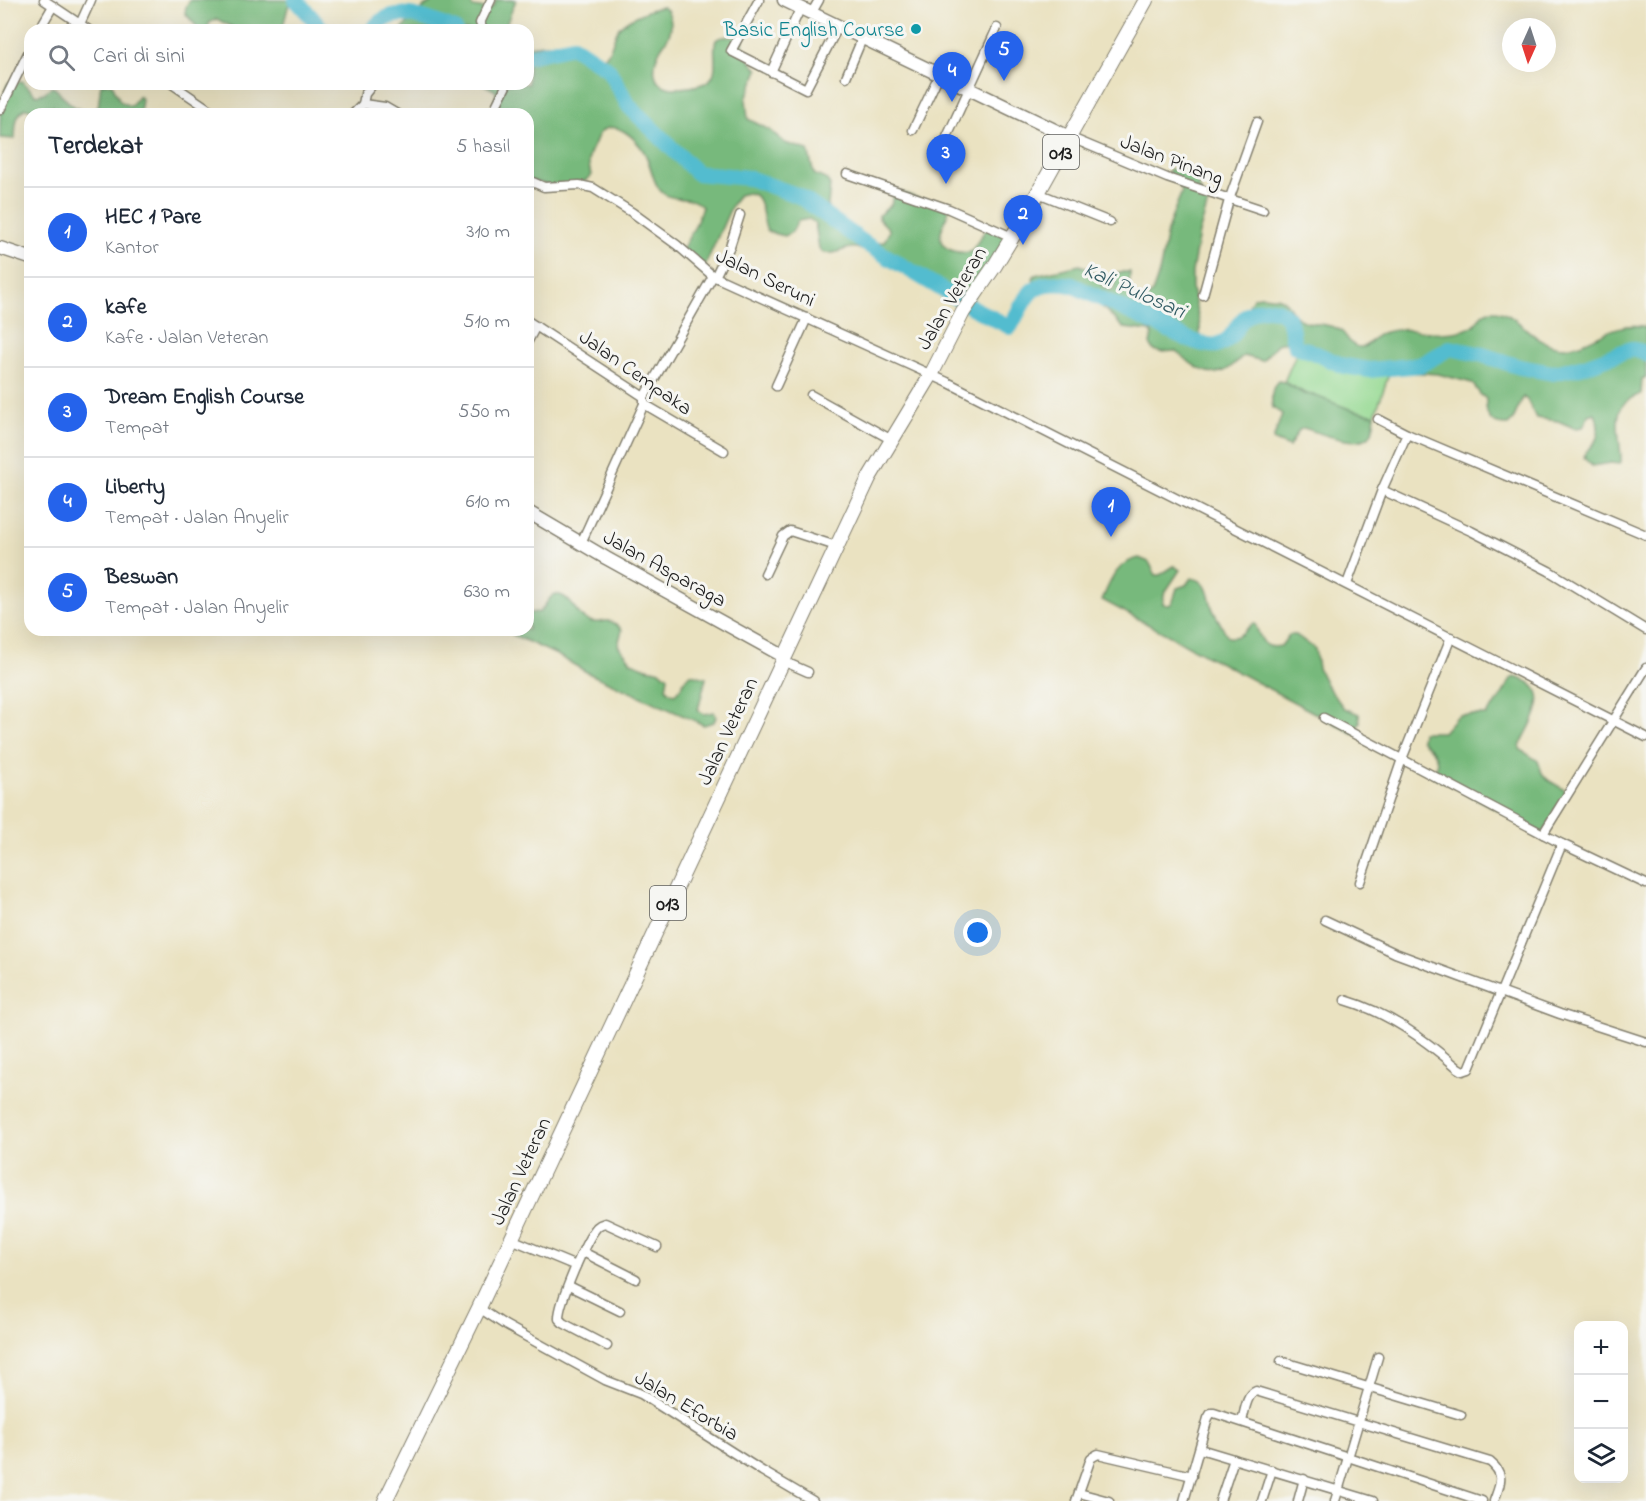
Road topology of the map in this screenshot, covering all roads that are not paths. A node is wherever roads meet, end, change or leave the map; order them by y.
1 (44, 0) edge
2 (92, 0) edge
3 (491, 0) edge
4 (759, 0) edge
5 (784, 0) edge
6 (819, 0) edge
7 (1146, 0) edge
8 (54, 6) junction
9 (806, 11) junction
10 (43, 24) edge
11 (80, 24) joint
12 (480, 24) edge
13 (837, 27) junction
14 (997, 28) dead end
15 (862, 39) junction
16 (24, 61) edge
17 (771, 72) junction
18 (939, 75) junction
19 (846, 77) dead end
20 (180, 90) edge
21 (368, 90) edge
22 (504, 90) edge
23 (969, 90) junction
24 (363, 104) junction
25 (205, 108) edge
26 (359, 108) edge
27 (387, 108) edge
28 (495, 108) edge
29 (0, 110) edge
30 (1257, 122) dead end
31 (913, 130) dead end
32 (947, 137) dead end
33 (1070, 137) junction
34 (847, 174) dead end
35 (534, 183) edge
36 (1038, 193) junction
37 (1229, 200) junction
38 (1263, 210) dead end
39 (740, 215) dead end
40 (1110, 222) dead end
41 (1012, 237) junction
42 (0, 248) edge
43 (24, 256) edge
44 (714, 277) junction
45 (1203, 295) dead end
46 (807, 318) junction
47 (534, 324) edge
48 (931, 375) junction
49 (776, 386) dead end
50 (811, 395) dead end
51 (644, 400) junction
52 (1378, 419) dead end
53 (1407, 434) junction
54 (892, 440) junction
55 (724, 452) dead end
56 (1382, 490) junction
57 (534, 516) edge
58 (1646, 536) edge
59 (581, 543) junction
60 (836, 546) junction
61 (765, 574) dead end
62 (1347, 584) junction
63 (1646, 630) edge
64 (1450, 637) junction
65 (784, 659) junction
66 (1646, 668) edge
67 (808, 672) dead end
68 (1324, 718) dead end
69 (1612, 720) junction
70 (1646, 737) edge
71 (1402, 759) junction
72 (1542, 834) junction
73 (1562, 844) junction
74 (1360, 882) dead end
75 (1646, 884) edge
76 (1325, 920) dead end
77 (1502, 991) junction
78 (1345, 1000) dead end
79 (1646, 1042) edge
80 (511, 1239) junction
81 (657, 1247) dead end
82 (583, 1252) junction
83 (576, 1266) junction
84 (636, 1279) dead end
85 (569, 1286) junction
86 (478, 1308) junction
87 (620, 1311) dead end
88 (607, 1346) dead end
89 (1378, 1357) dead end
90 (1281, 1361) dead end
91 (1369, 1387) junction
92 (1461, 1414) dead end
93 (1242, 1421) junction
94 (1359, 1422) junction
95 (1200, 1449) junction
96 (1348, 1456) junction
97 (1234, 1459) junction
98 (1272, 1470) junction
99 (1192, 1476) junction
100 (1304, 1479) junction
101 (1339, 1489) junction
102 (1078, 1497) edge
103 (385, 1501) edge
104 (813, 1501) edge
105 (1109, 1501) edge
106 (1184, 1501) edge
107 (1220, 1501) edge
108 (1262, 1501) edge
109 (1298, 1501) edge
110 (1335, 1501) edge
111 (1373, 1501) edge
112 (1482, 1501) edge
113 (1494, 1501) edge

1 - 8 street
2 - 11 street
3 - 12 street
4 - 17 street
5 - 9 street
6 - 9 street
7 - 33 main road, Jalan Veteran / 013
8 - 10 street
8 - 11 street
9 - 13 street
9 - 17 street
13 - 15 street
13 - 17 street
14 - 23 street
15 - 18 street
15 - 19 street
16 - 29 street
18 - 23 street
18 - 31 street
20 - 25 street
21 - 24 street
22 - 28 street
23 - 32 street
23 - 33 street
24 - 26 street
24 - 27 street
30 - 37 street
33 - 36 main road, Jalan Veteran / 013
33 - 37 street, Jalan Pinang
34 - 41 street
35 - 44 street, Jalan Seruni
36 - 40 street
36 - 41 main road, Jalan Veteran / 013
37 - 38 street, Jalan Pinang
37 - 45 street
39 - 44 street
41 - 48 main road, Jalan Veteran / 013
42 - 43 street
44 - 46 street, Jalan Seruni
44 - 51 street
46 - 48 street, Jalan Seruni
46 - 49 street
47 - 51 street, Jalan Cempaka
48 - 54 main road, Jalan Veteran / 013
48 - 62 street, Jalan Seruni
50 - 54 street
51 - 55 street, Jalan Cempaka
51 - 59 street
52 - 53 street
53 - 56 street
53 - 58 street
54 - 60 main road, Jalan Veteran / 013
56 - 62 street
56 - 63 street
57 - 59 street, Jalan Asparaga
59 - 65 street, Jalan Asparaga
60 - 61 street
60 - 65 main road, Jalan Veteran / 013
62 - 64 street, Jalan Seruni
64 - 69 street, Jalan Seruni
64 - 71 street
65 - 67 street
65 - 80 main road, Jalan Veteran / 013
66 - 69 street
68 - 71 street
69 - 70 street, Jalan Seruni
69 - 72 street
71 - 72 street
71 - 74 street
72 - 73 street
73 - 75 street
73 - 77 street
76 - 77 street
77 - 78 street
77 - 79 street
80 - 83 street
80 - 86 main road, Jalan Veteran / 013
81 - 82 street
82 - 83 street
82 - 84 street
83 - 85 street
85 - 87 street
85 - 88 street
86 - 103 main road, Jalan Veteran / 013
86 - 104 street, Jalan Eforbia
89 - 91 street
90 - 91 street
91 - 92 street
91 - 94 street
93 - 94 street
93 - 95 street
93 - 96 street
94 - 96 street
94 - 113 street
95 - 97 street
95 - 99 street
96 - 101 street
96 - 112 street
97 - 98 street
97 - 107 street
98 - 100 street
98 - 108 street
99 - 102 street
99 - 106 street
100 - 101 street
100 - 109 street
101 - 110 street
101 - 111 street
102 - 105 street

